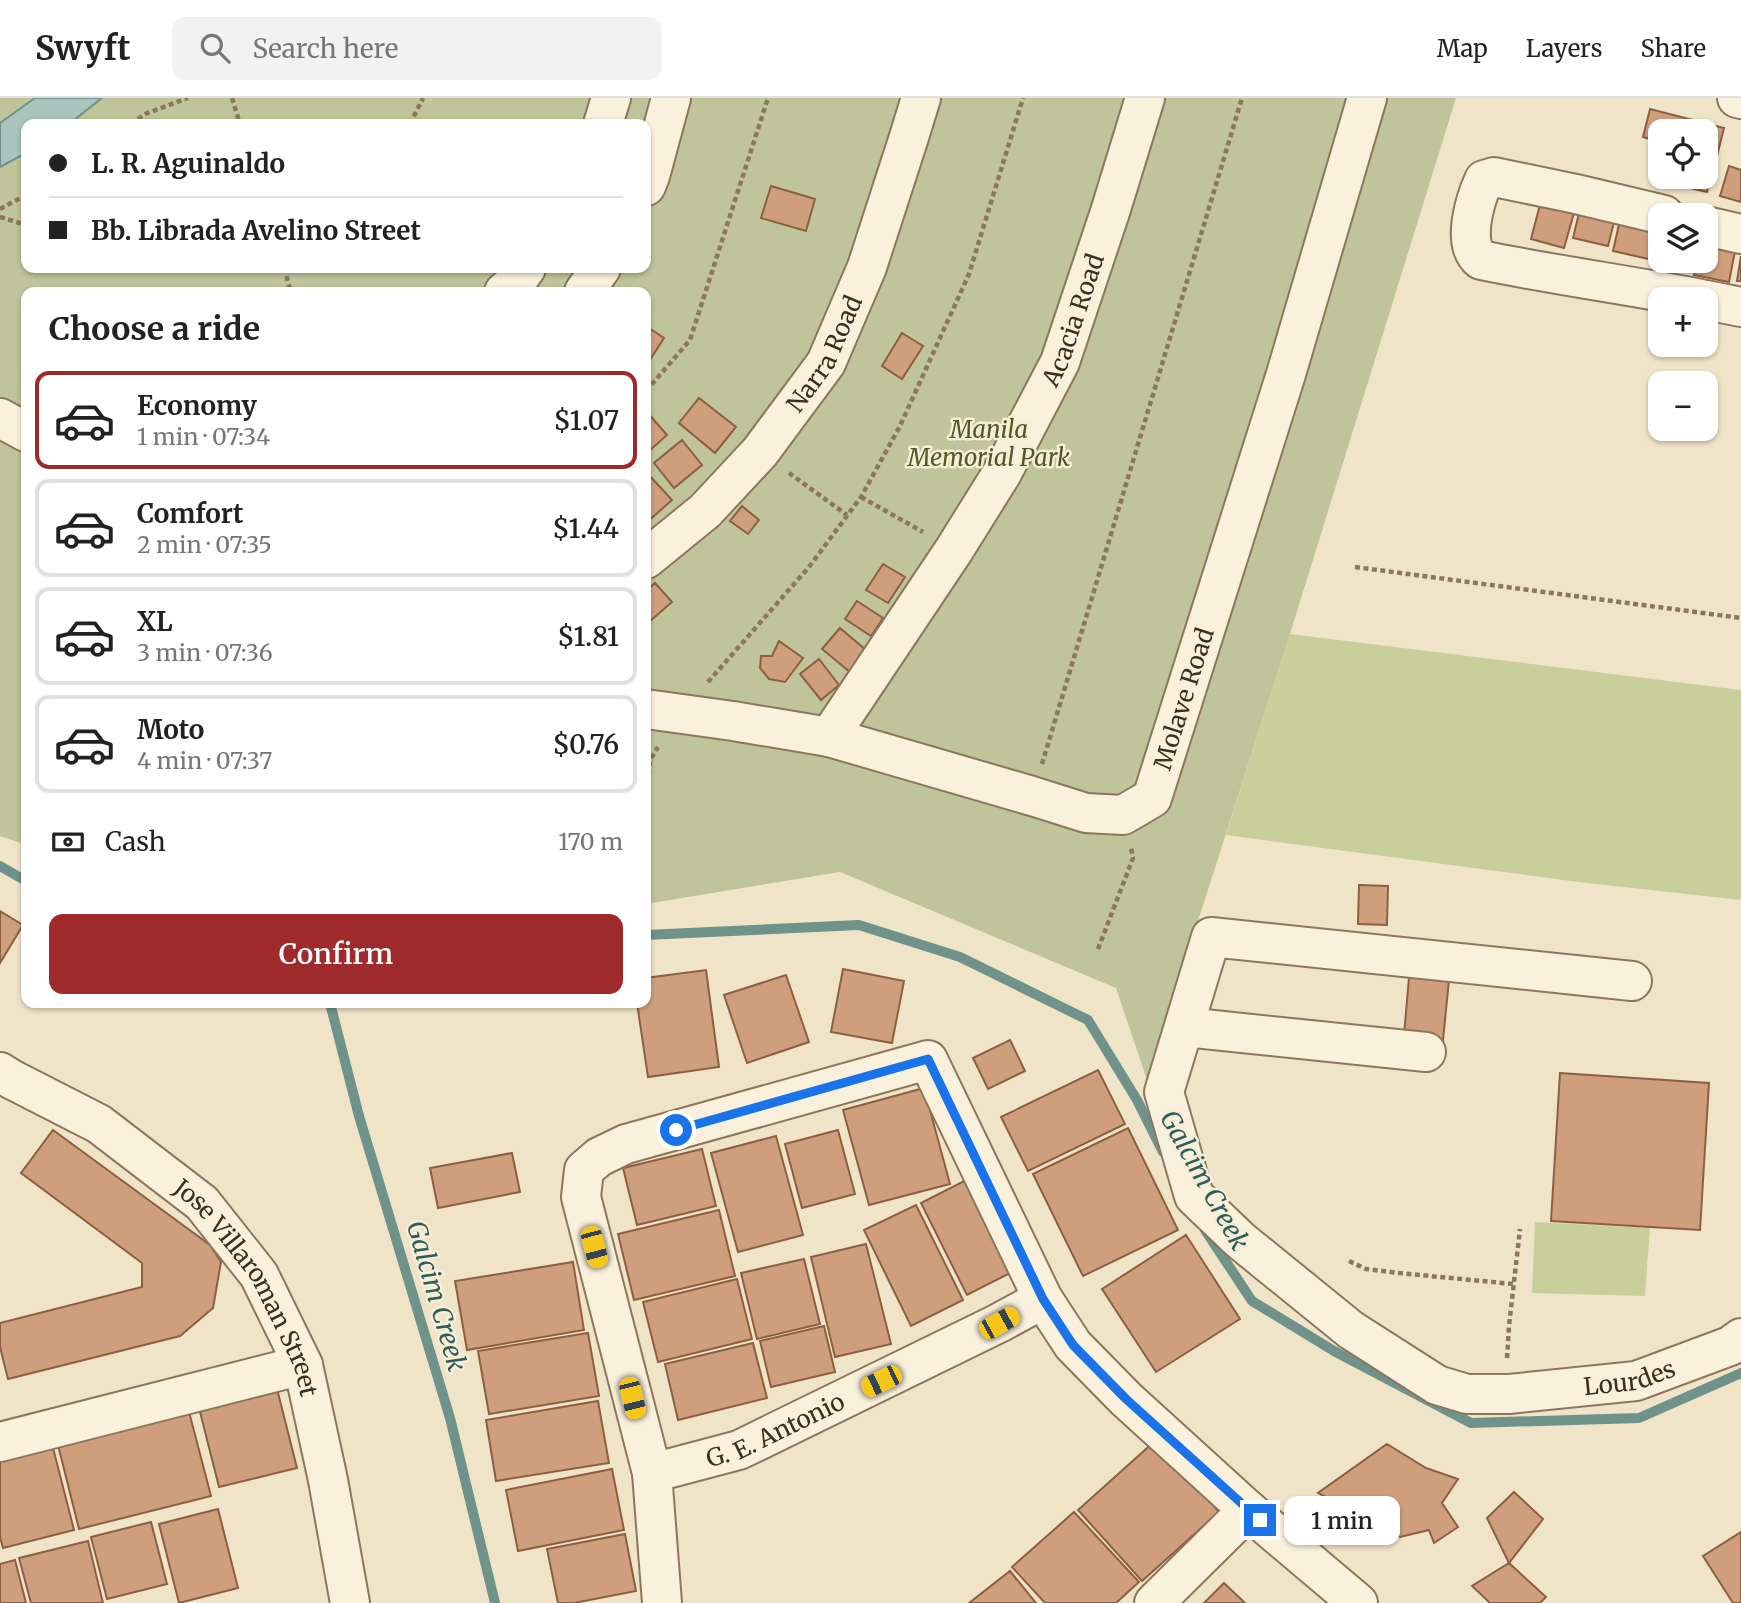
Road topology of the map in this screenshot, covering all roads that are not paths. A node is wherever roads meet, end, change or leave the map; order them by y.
1 (611, 98) edge
2 (671, 98) edge
3 (920, 98) edge
4 (1145, 98) edge
5 (1367, 98) edge
6 (605, 119) edge
7 (651, 172) edge
8 (1648, 211) edge
9 (1718, 229) edge
10 (1741, 234) edge
11 (523, 273) edge
12 (510, 287) edge
13 (1648, 288) edge
14 (1718, 303) edge
15 (1741, 307) edge
16 (21, 414) edge
17 (0, 417) edge
18 (21, 429) edge
19 (651, 555) edge
20 (663, 711) edge
21 (829, 737) junction
22 (1632, 981) dead end
23 (1185, 1027) junction
24 (1426, 1052) dead end
25 (4, 1081) edge
26 (1043, 1299) junction
27 (1741, 1338) edge
28 (303, 1365) junction
29 (0, 1442) edge
30 (652, 1473) junction
31 (1248, 1510) junction
32 (350, 1603) edge
33 (662, 1603) edge
34 (1154, 1603) edge
35 (1358, 1603) edge

1 - 6 street
2 - 7 street
3 - 19 street, Narra Road
4 - 21 street, Acacia Road
5 - 21 street, Molave Road
8 - 13 street
9 - 10 street
11 - 12 street
14 - 15 street
16 - 17 street
17 - 18 street
20 - 21 street
22 - 23 street, Lourdes
23 - 24 street
23 - 27 street, Lourdes
25 - 28 street, Jose Villaroman Street
26 - 30 street, G. E. Antonio
26 - 30 street
26 - 31 street
28 - 29 street
28 - 32 street, Jose Villaroman Street
30 - 33 street
31 - 34 street
31 - 35 street

